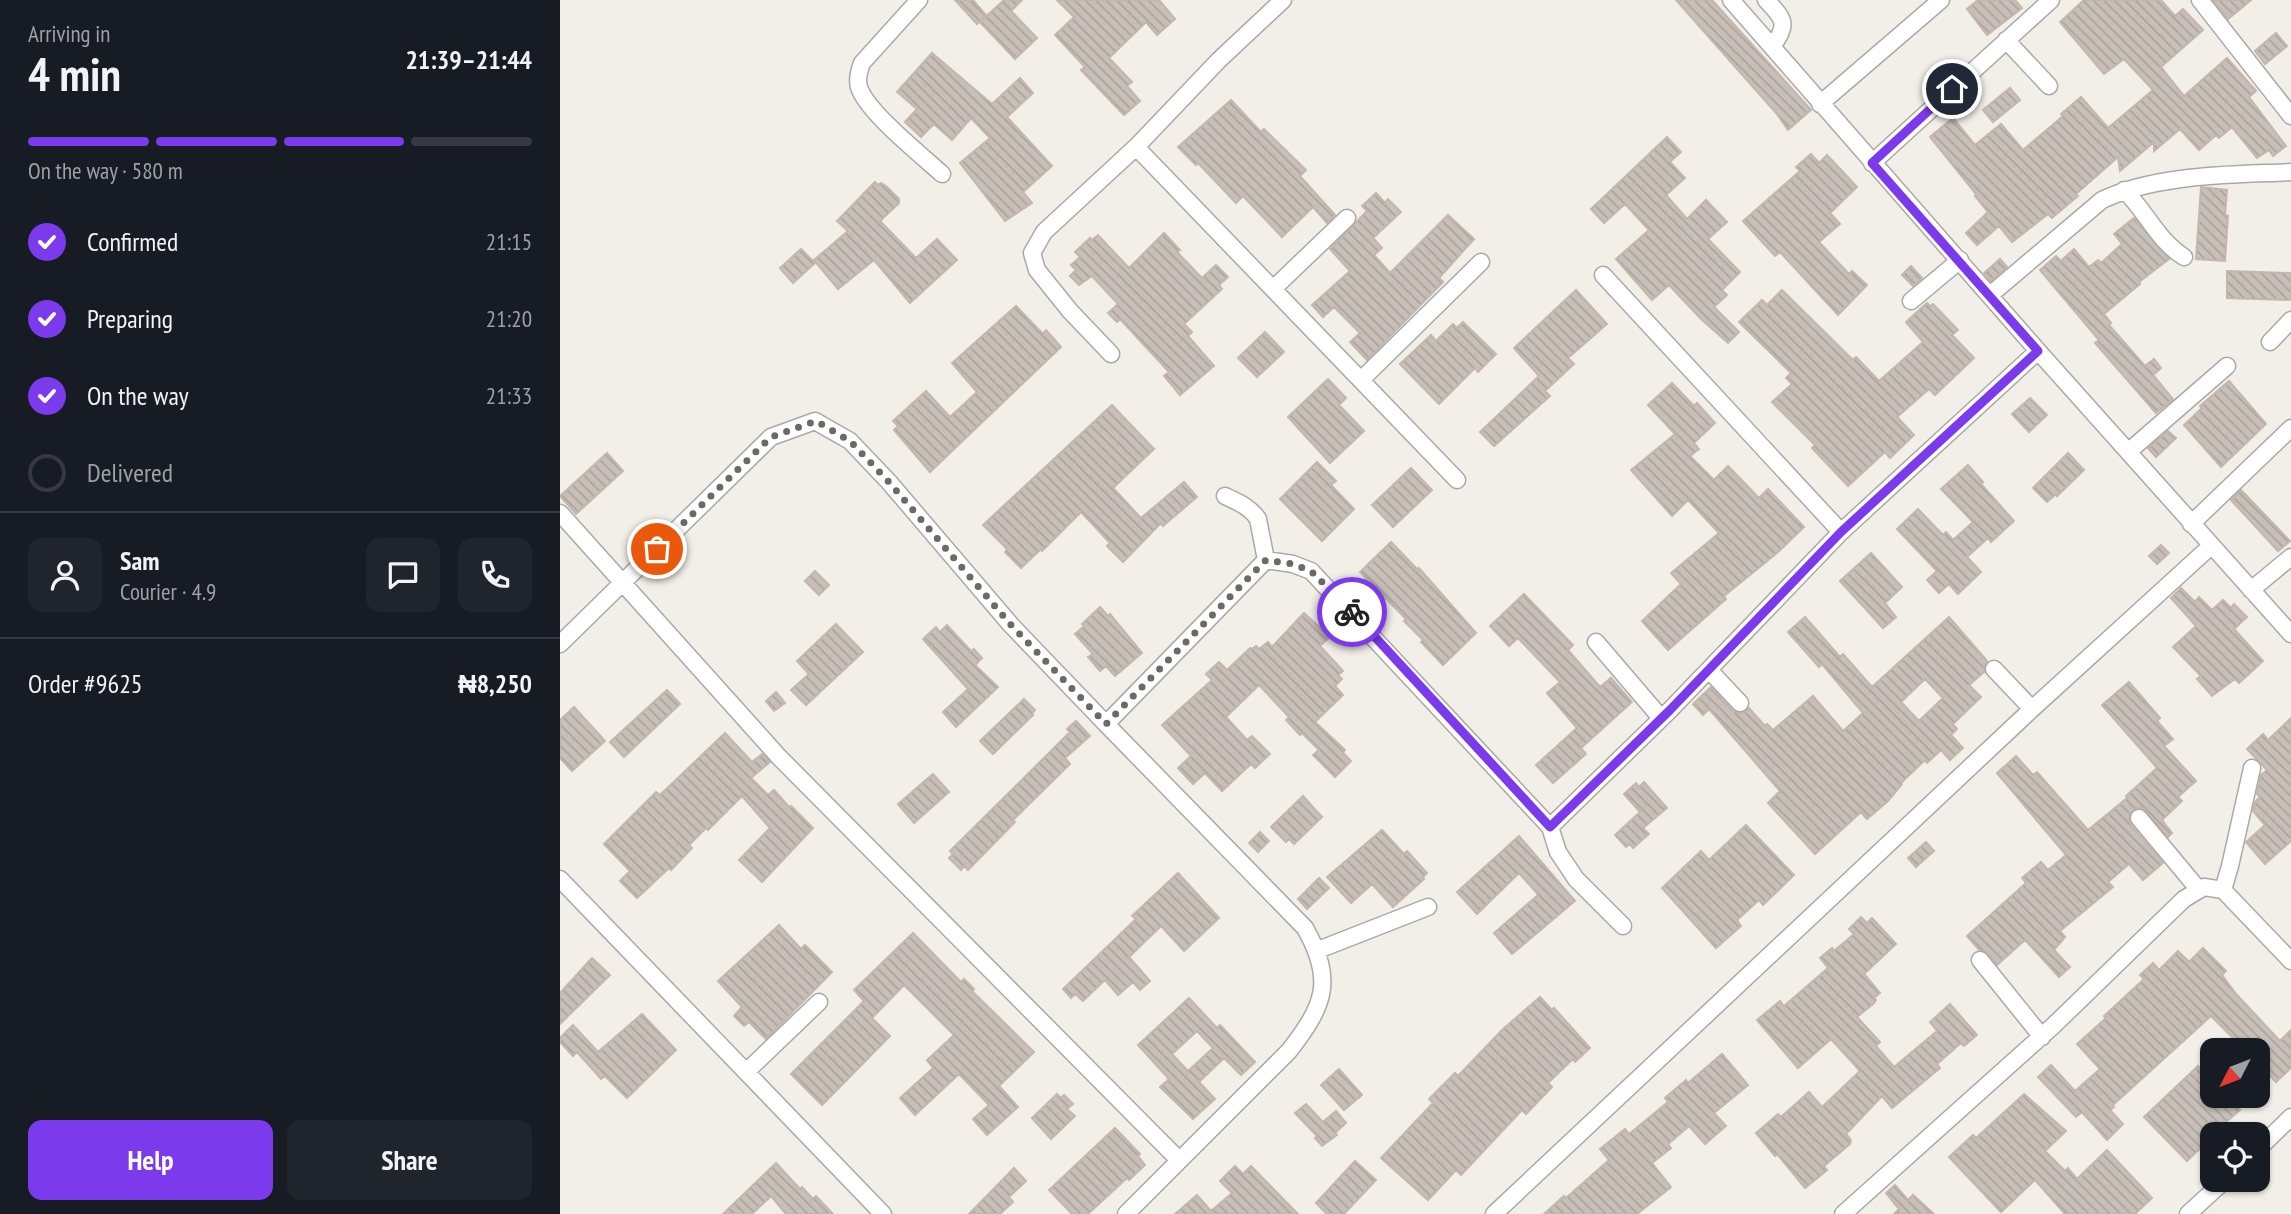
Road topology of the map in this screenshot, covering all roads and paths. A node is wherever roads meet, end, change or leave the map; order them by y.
1 (919, 0) edge
2 (1283, 0) edge
3 (1731, 0) edge
4 (1766, 0) edge
5 (1941, 0) edge
6 (2051, 0) edge
7 (2200, 0) edge
8 (2006, 40) junction
9 (1772, 46) junction
10 (2049, 86) dead end
11 (1820, 104) junction
12 (2291, 116) edge
13 (1136, 147) junction
14 (1872, 163) junction
15 (2291, 172) edge
16 (942, 174) dead end
17 (2123, 190) junction
18 (1347, 218) dead end
19 (2184, 257) dead end
20 (1959, 260) junction
21 (1481, 262) dead end
22 (1603, 275) dead end
23 (1273, 289) junction
24 (1990, 295) junction
25 (1911, 302) dead end
26 (2291, 320) edge
27 (2270, 342) dead end
28 (2038, 351) junction
29 (1111, 354) dead end
30 (2227, 366) dead end
31 (1361, 380) junction
32 (2291, 428) edge
33 (2127, 452) junction
34 (1457, 480) dead end
35 (1225, 496) dead end
36 (560, 513) edge
37 (2192, 524) junction
38 (1841, 532) junction
39 (2211, 546) junction
40 (2291, 557) edge
41 (1266, 560) junction
42 (624, 582) junction
43 (2251, 590) junction
44 (2291, 634) edge
45 (1596, 642) dead end
46 (560, 644) edge
47 (1994, 669) dead end
48 (1709, 670) junction
49 (1740, 703) dead end
50 (2032, 709) junction
51 (1661, 718) junction
52 (1106, 724) junction
53 (2252, 768) dead end
54 (2138, 818) dead end
55 (1550, 827) junction
56 (560, 879) edge
57 (2199, 890) junction
58 (2223, 890) junction
59 (1428, 907) dead end
60 (1623, 926) dead end
61 (1318, 950) junction
62 (1980, 960) dead end
63 (2291, 961) edge
64 (819, 1002) dead end
65 (2042, 1037) junction
66 (747, 1071) junction
67 (2291, 1117) edge
68 (2270, 1137) edge
69 (1179, 1160) junction
70 (2212, 1192) edge
71 (1133, 1212) edge
72 (883, 1214) edge
73 (1494, 1214) edge
74 (1843, 1214) edge
75 (2188, 1214) edge

1 - 16 street
2 - 13 street
3 - 9 street
4 - 9 street
5 - 11 street
6 - 8 street
7 - 12 street
8 - 10 street
8 - 14 street
9 - 11 street
11 - 14 street
13 - 23 street
13 - 29 street
14 - 20 street
15 - 17 street
17 - 19 street
17 - 24 street
18 - 23 street
20 - 24 street
20 - 25 street
21 - 31 street
22 - 38 street
23 - 31 street
24 - 28 street
26 - 27 street
28 - 33 street
28 - 38 street
30 - 33 street
31 - 34 street
32 - 37 street
33 - 37 street
35 - 41 street
36 - 42 street
37 - 39 street
38 - 48 street
39 - 43 street
39 - 50 street
40 - 43 street
41 - 52 street
41 - 55 street
42 - 46 street
42 - 52 street
42 - 69 street
43 - 44 street
45 - 51 street
47 - 50 street
48 - 49 street
48 - 51 street
50 - 73 street
51 - 55 street
52 - 61 street
53 - 58 street
54 - 57 street
55 - 60 street
56 - 66 street
57 - 58 street
57 - 65 street
58 - 63 street
59 - 61 street
61 - 69 street
62 - 65 street
64 - 66 street
65 - 74 street
66 - 72 street
67 - 68 street
69 - 71 street
70 - 75 street

